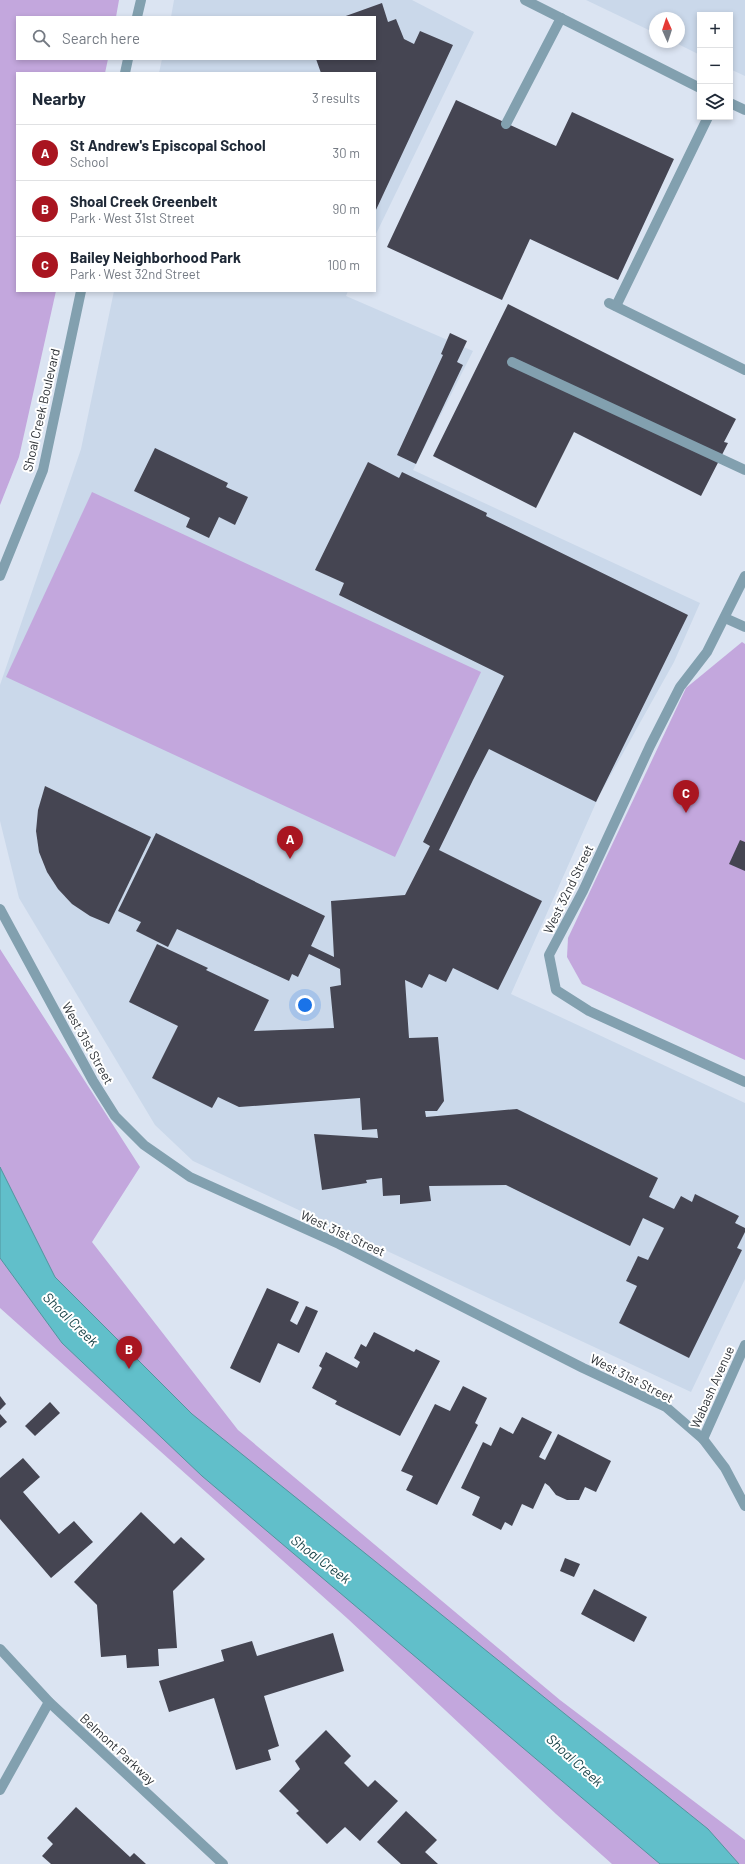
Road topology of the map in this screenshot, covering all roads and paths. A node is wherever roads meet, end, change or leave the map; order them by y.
1 (141, 0) edge
2 (525, 0) edge
3 (137, 16) edge
4 (561, 18) junction
5 (128, 60) edge
6 (126, 72) edge
7 (697, 86) edge
8 (733, 104) edge
9 (745, 110) edge
10 (706, 120) edge
11 (506, 124) dead end
12 (81, 292) edge
13 (512, 362) dead end
14 (745, 370) edge
15 (745, 470) edge
16 (0, 576) edge
17 (745, 576) edge
18 (725, 618) junction
19 (745, 627) edge
20 (0, 909) edge
21 (745, 1082) edge
22 (745, 1346) edge
23 (703, 1439) junction
24 (745, 1506) edge
25 (0, 1649) edge
26 (49, 1702) junction
27 (0, 1790) edge
28 (223, 1864) edge

1 - 3 street
2 - 4 street
4 - 7 street
4 - 11 street
5 - 6 street
8 - 9 street
10 - 14 street
12 - 16 street, Shoal Creek Boulevard
13 - 15 street
17 - 18 street, West 32nd Street
18 - 19 street
18 - 21 street, West 32nd Street
20 - 23 street, West 31st Street
22 - 23 street, Wabash Avenue
23 - 24 street, West 31st Street
25 - 26 street, Belmont Parkway
26 - 27 street
26 - 28 street, Belmont Parkway

